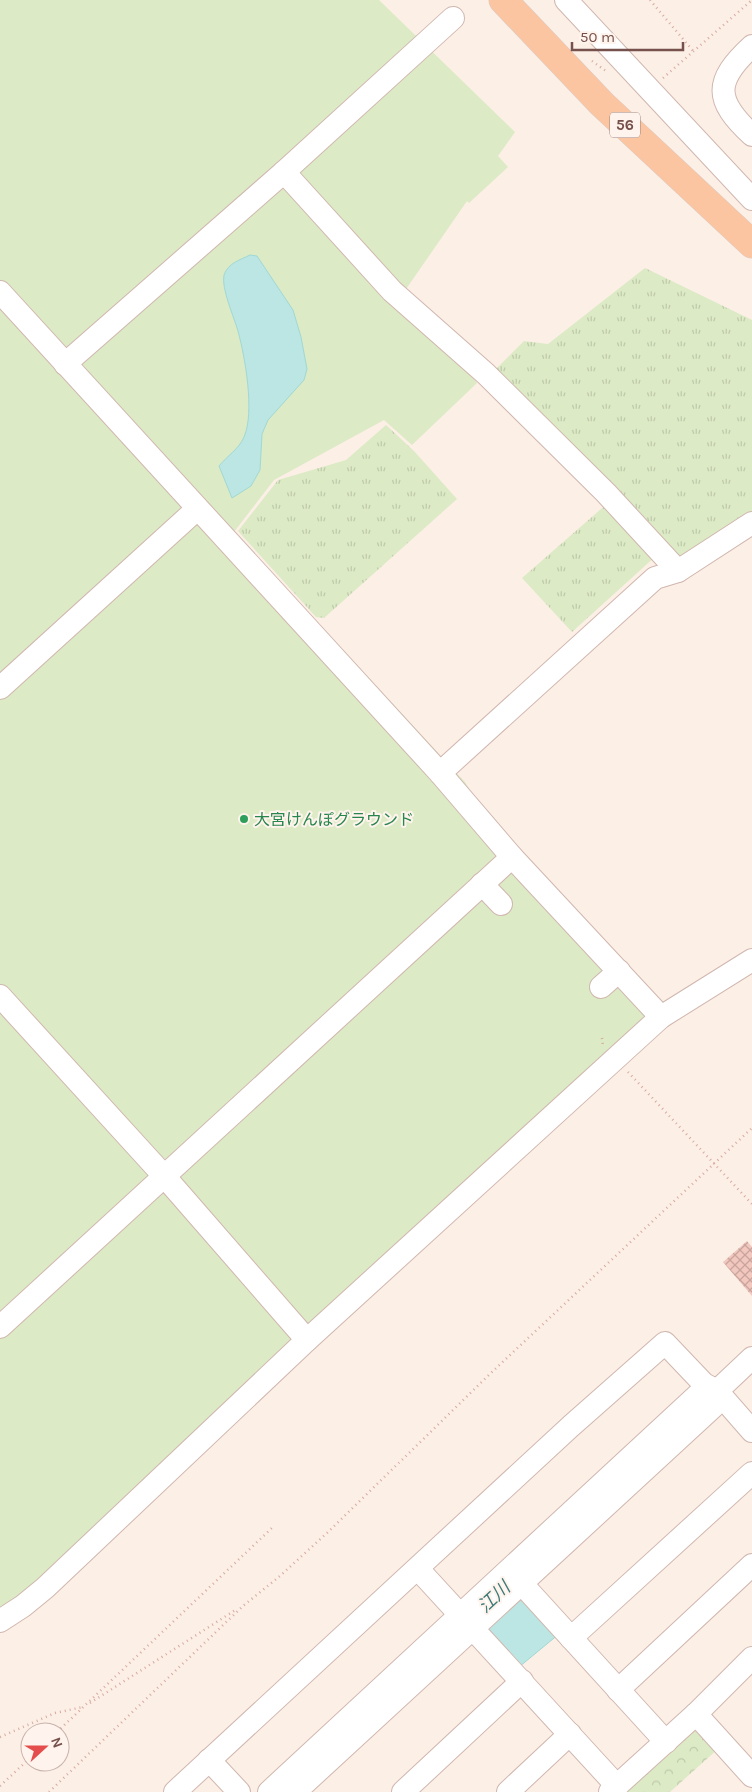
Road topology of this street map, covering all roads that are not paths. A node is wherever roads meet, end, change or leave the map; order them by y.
1 (503, 0) edge
2 (566, 0) edge
3 (453, 18) dead end
4 (752, 46) edge
5 (752, 135) edge
6 (284, 172) junction
7 (752, 199) edge
8 (752, 244) edge
9 (0, 292) edge
10 (65, 364) junction
11 (197, 509) junction
12 (752, 523) edge
13 (678, 571) junction
14 (0, 688) edge
15 (440, 773) junction
16 (512, 857) junction
17 (482, 884) junction
18 (501, 904) dead end
19 (752, 960) edge
20 (619, 971) junction
21 (601, 987) dead end
22 (0, 996) edge
23 (661, 1017) junction
24 (165, 1177) junction
25 (0, 1327) edge
26 (307, 1340) junction
27 (752, 1358) edge
28 (713, 1389) junction
29 (752, 1431) edge
30 (752, 1474) edge
31 (752, 1565) edge
32 (418, 1570) junction
33 (515, 1577) junction
34 (0, 1621) edge
35 (467, 1621) junction
36 (571, 1638) junction
37 (752, 1658) edge
38 (522, 1681) junction
39 (618, 1690) junction
40 (696, 1714) junction
41 (570, 1734) junction
42 (666, 1742) junction
43 (209, 1760) junction
44 (752, 1776) edge
45 (614, 1789) edge
46 (175, 1792) edge
47 (239, 1792) edge
48 (269, 1792) edge
49 (295, 1792) edge
50 (403, 1792) edge
51 (508, 1792) edge

1 - 8 main road, 56
2 - 7 street
3 - 6 street
4 - 5 street
6 - 10 street
6 - 13 street
9 - 10 street
10 - 11 street
11 - 14 street
11 - 15 street
12 - 13 street
13 - 15 street
15 - 16 street
16 - 17 street
16 - 20 street
17 - 18 street
17 - 24 street
19 - 23 street
20 - 21 street
20 - 23 street
22 - 24 street
23 - 26 street
24 - 25 street
24 - 26 street
26 - 34 street
27 - 28 street
28 - 29 street
28 - 32 street
28 - 33 street
30 - 36 street
31 - 39 street
32 - 35 street
32 - 43 street
33 - 35 street
33 - 36 street
35 - 38 street
35 - 48 street
35 - 49 street
36 - 39 street
37 - 40 street
38 - 41 street
38 - 50 street
39 - 42 street
40 - 42 street
40 - 44 street
41 - 45 street
41 - 51 street
42 - 45 street
43 - 46 street
43 - 47 street

